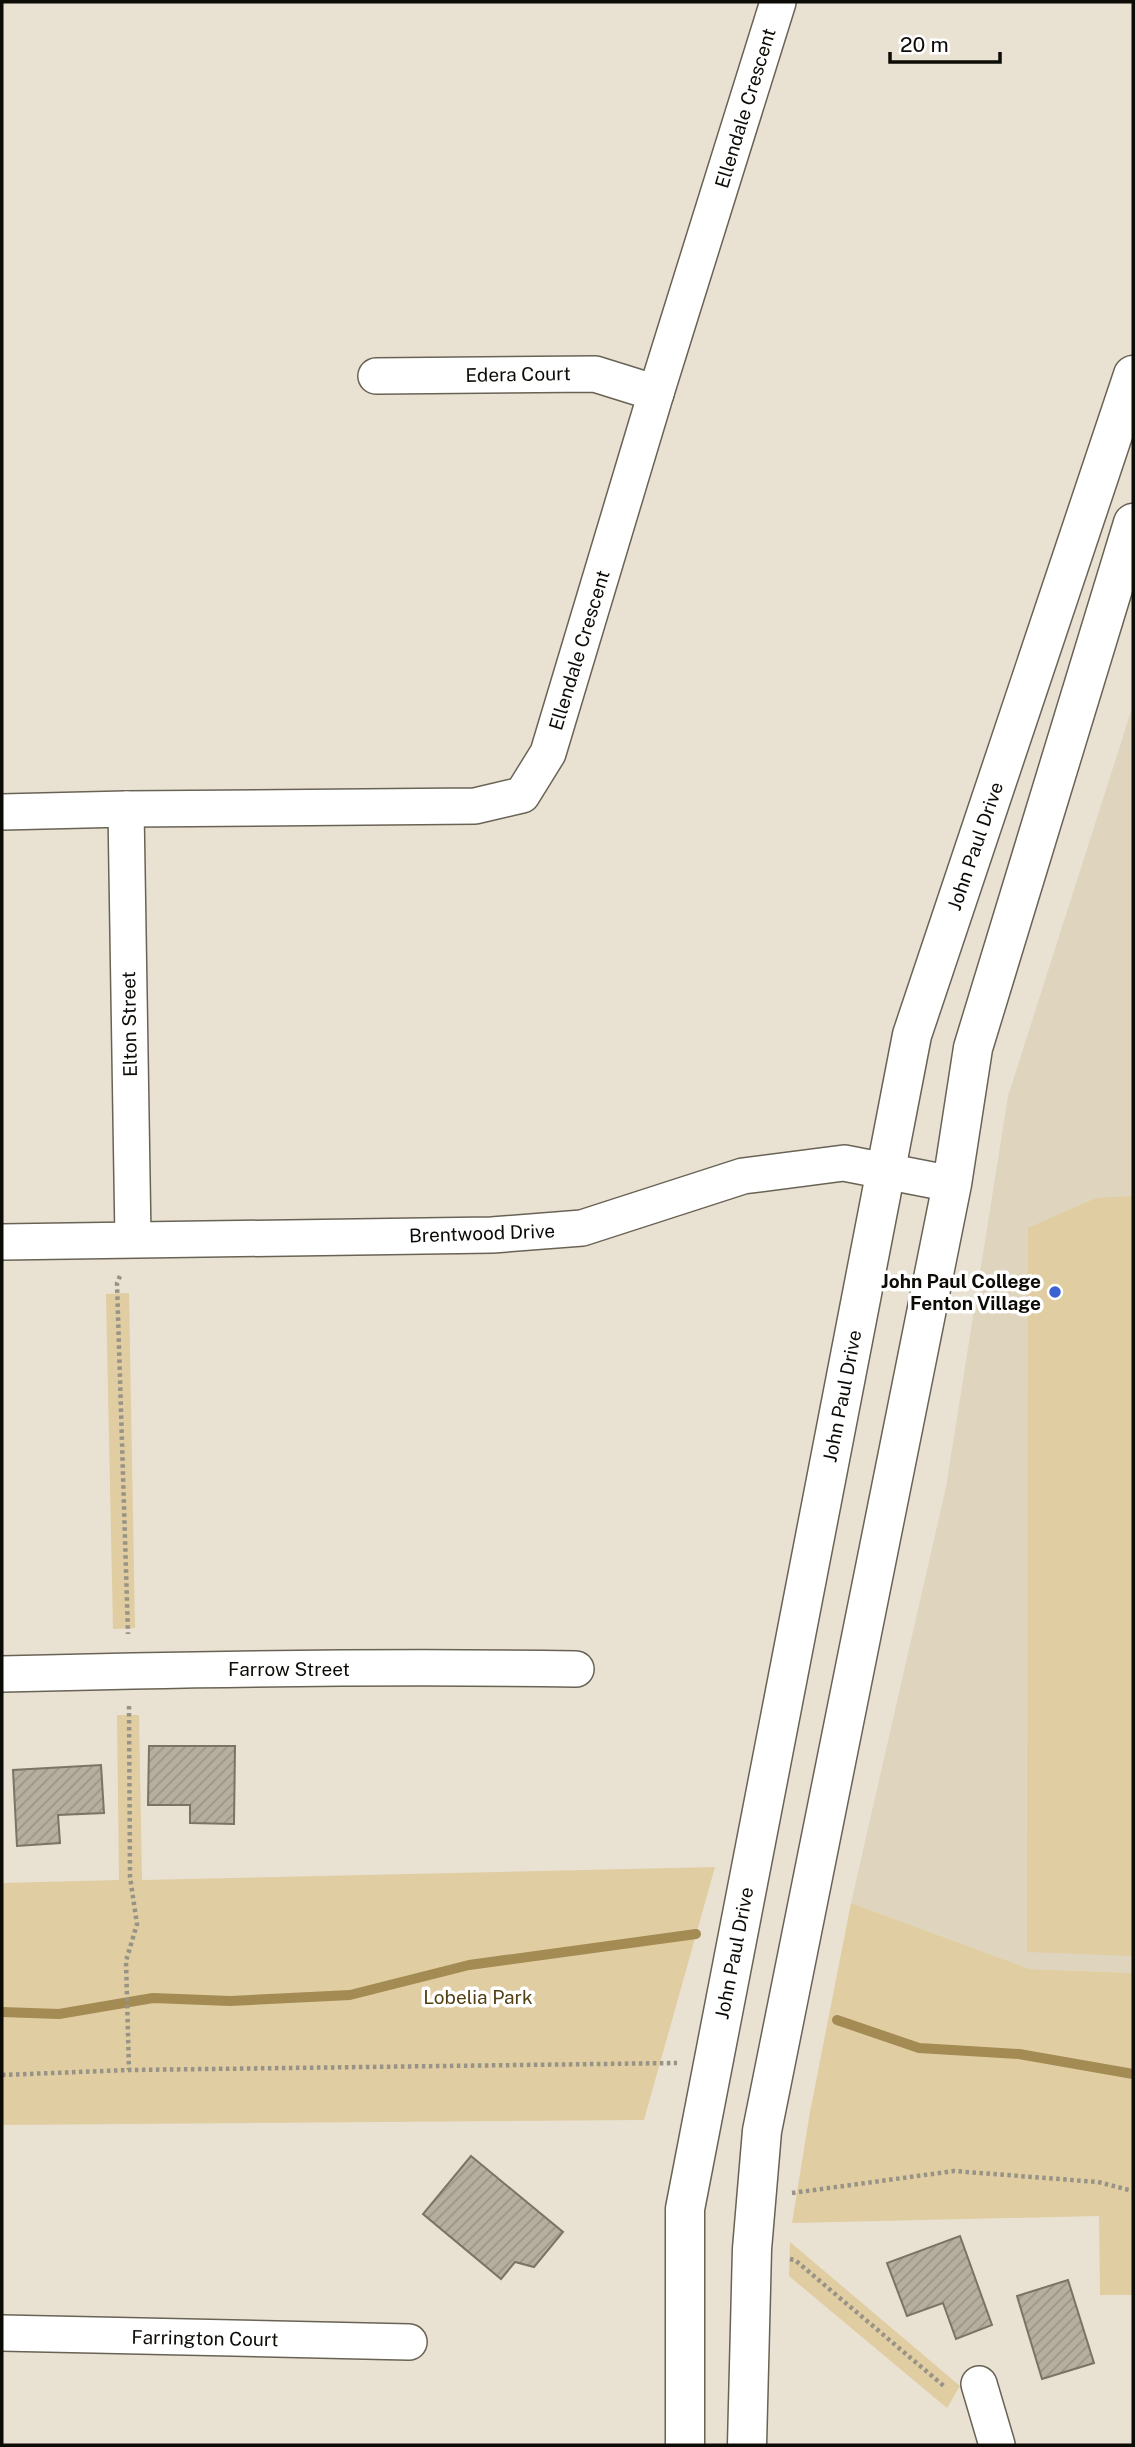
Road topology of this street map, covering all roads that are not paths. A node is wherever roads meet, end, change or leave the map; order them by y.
1 (778, 2) edge
2 (1133, 375) edge
3 (376, 376) dead end
4 (656, 393) junction
5 (1133, 523) edge
6 (126, 809) junction
7 (2, 812) edge
8 (885, 1170) junction
9 (952, 1184) junction
10 (133, 1239) junction
11 (2, 1242) edge
12 (576, 1669) dead end
13 (2, 1674) edge
14 (2, 2333) edge
15 (409, 2342) dead end
16 (979, 2384) road end
17 (685, 2445) edge
18 (747, 2445) edge
19 (997, 2445) edge

1 - 4 street, Ellendale Crescent
2 - 8 street, John Paul Drive
3 - 4 street, Edera Court
4 - 6 street, Ellendale Crescent
5 - 9 street
6 - 7 street, Ellendale Crescent
6 - 10 street, Elton Street
8 - 9 street, Brentwood Drive
8 - 10 street, Brentwood Drive
8 - 17 street, John Paul Drive
9 - 18 street
10 - 11 street, Brentwood Drive
12 - 13 street, Farrow Street
14 - 15 street, Farrington Court
16 - 19 street

